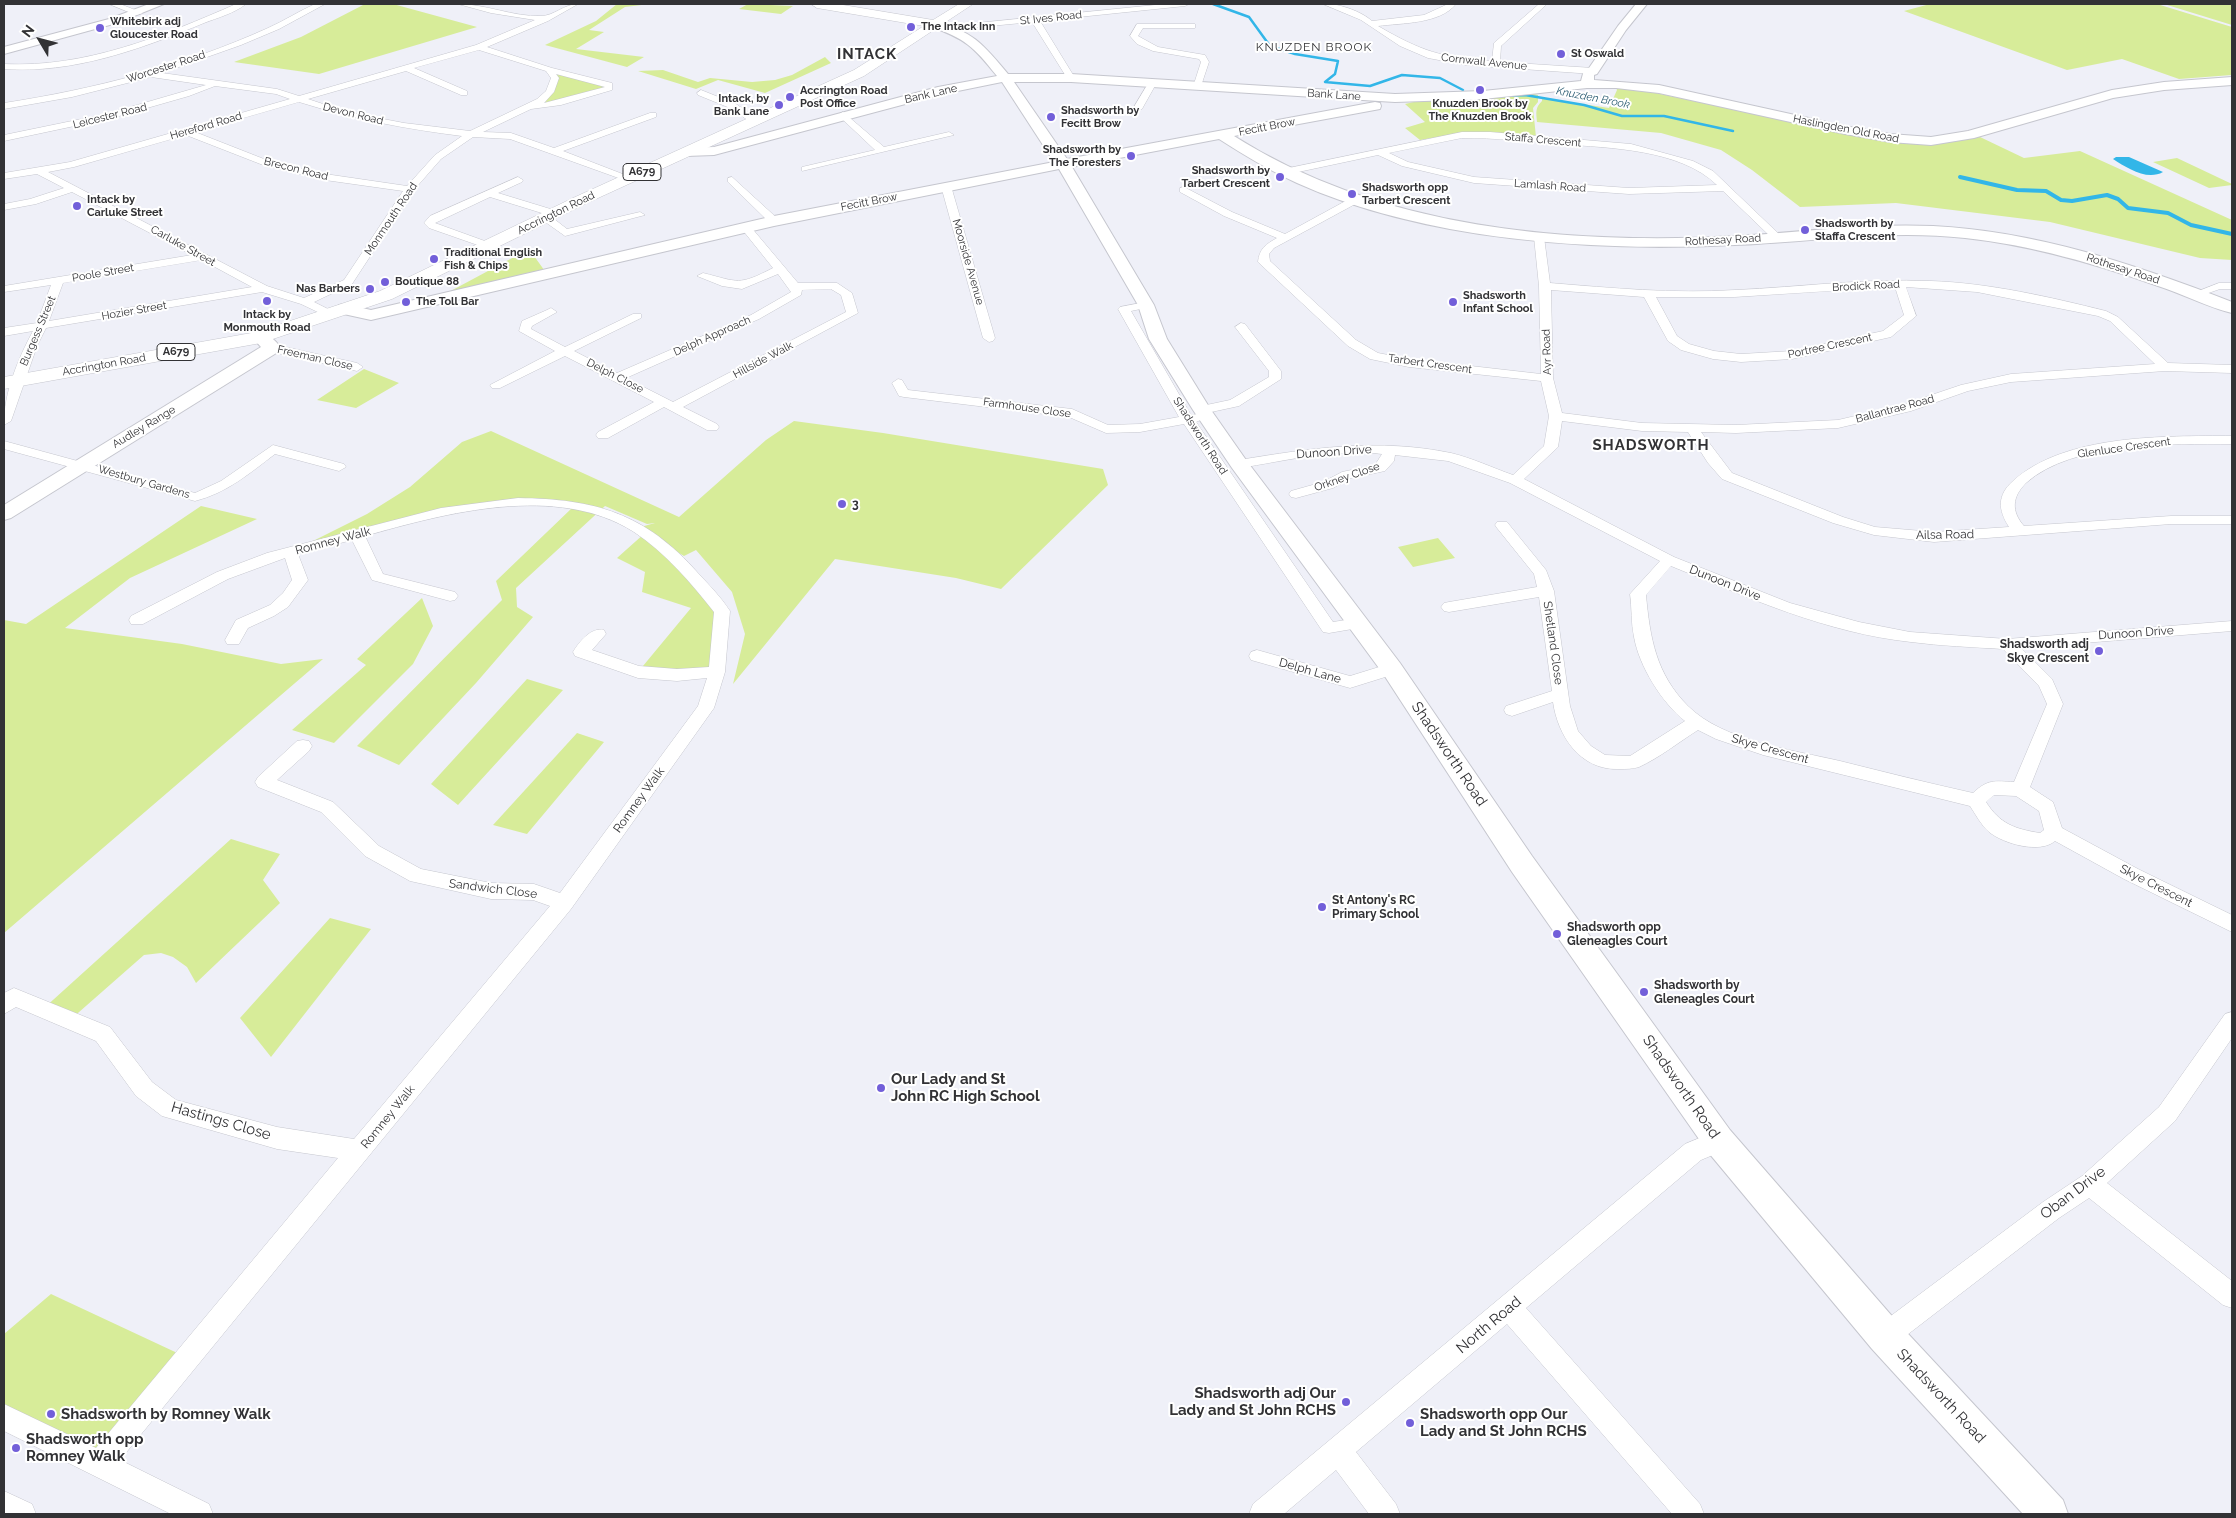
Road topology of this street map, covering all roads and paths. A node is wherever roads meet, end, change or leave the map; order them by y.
1 (113, 4) edge
2 (159, 4) edge
3 (242, 4) edge
4 (321, 4) edge
5 (462, 4) edge
6 (574, 4) edge
7 (817, 4) edge
8 (967, 4) edge
9 (1185, 4) edge
10 (1327, 4) edge
11 (1452, 4) edge
12 (1542, 4) edge
13 (1642, 4) edge
14 (139, 13) junction
15 (545, 19) junction
16 (1035, 20) junction
17 (1370, 24) junction
18 (940, 26) junction
19 (1192, 26) dead end
20 (478, 47) junction
21 (4, 51) edge
22 (1496, 64) junction
23 (4, 67) edge
24 (406, 68) junction
25 (550, 70) junction
26 (1593, 72) junction
27 (150, 74) junction
28 (1005, 78) junction
29 (1071, 78) junction
30 (2232, 81) edge
31 (1606, 83) junction
32 (1152, 84) junction
33 (1587, 84) junction
34 (214, 85) junction
35 (1197, 87) junction
36 (464, 93) dead end
37 (701, 93) dead end
38 (298, 98) junction
39 (1395, 98) junction
40 (4, 106) edge
41 (531, 107) junction
42 (1139, 107) dead end
43 (653, 115) dead end
44 (843, 115) junction
45 (755, 121) junction
46 (187, 132) junction
47 (471, 134) junction
48 (949, 135) dead end
49 (1222, 136) junction
50 (4, 138) edge
51 (881, 150) junction
52 (555, 151) junction
53 (686, 152) junction
54 (1378, 152) junction
55 (1063, 164) junction
56 (805, 169) dead end
57 (39, 171) junction
58 (1284, 172) junction
59 (4, 176) edge
60 (628, 178) junction
61 (518, 180) dead end
62 (732, 180) dead end
63 (946, 186) junction
64 (1726, 188) junction
65 (71, 189) junction
66 (409, 189) junction
67 (1184, 190) dead end
68 (489, 193) junction
69 (1355, 200) junction
70 (4, 207) edge
71 (549, 215) junction
72 (640, 215) dead end
73 (774, 221) junction
74 (746, 228) junction
75 (1284, 237) junction
76 (1539, 237) junction
77 (1776, 237) junction
78 (489, 246) junction
79 (202, 256) junction
80 (779, 269) junction
81 (703, 276) dead end
82 (58, 281) junction
83 (1899, 284) junction
84 (1545, 286) junction
85 (2232, 286) edge
86 (795, 287) junction
87 (263, 288) junction
88 (4, 289) edge
89 (2197, 294) junction
90 (1649, 295) junction
91 (305, 302) junction
92 (1146, 305) junction
93 (2232, 308) edge
94 (338, 312) junction
95 (551, 312) dead end
96 (637, 316) dead end
97 (41, 327) junction
98 (1241, 327) dead end
99 (4, 332) edge
100 (989, 338) dead end
101 (266, 342) junction
102 (565, 351) junction
103 (357, 367) dead end
104 (2165, 367) junction
105 (2232, 369) edge
106 (618, 377) junction
107 (1547, 378) junction
108 (11, 382) edge
109 (898, 383) dead end
110 (496, 385) dead end
111 (669, 405) junction
112 (1205, 414) junction
113 (1556, 416) junction
114 (1187, 419) junction
115 (4, 421) edge
116 (712, 427) dead end
117 (1692, 428) junction
118 (603, 435) dead end
119 (2232, 440) edge
120 (4, 445) edge
121 (1390, 450) junction
122 (1239, 464) junction
123 (82, 465) junction
124 (338, 467) dead end
125 (1515, 480) junction
126 (1296, 494) dead end
127 (4, 514) edge
128 (2232, 520) edge
129 (1502, 525) dead end
130 (2019, 530) junction
131 (357, 534) junction
132 (290, 552) junction
133 (1669, 560) junction
134 (1546, 591) junction
135 (450, 596) dead end
136 (1449, 607) dead end
137 (137, 620) dead end
138 (1358, 623) junction
139 (2232, 626) edge
140 (598, 634) dead end
141 (233, 640) dead end
142 (2008, 644) junction
143 (1257, 656) dead end
144 (1392, 669) junction
145 (716, 672) junction
146 (1560, 694) junction
147 (1512, 710) dead end
148 (1697, 722) junction
149 (303, 746) dead end
150 (2020, 789) junction
151 (1976, 800) junction
152 (2054, 832) junction
153 (564, 902) junction
154 (2232, 924) edge
155 (4, 1005) edge
156 (2232, 1021) edge
157 (1719, 1141) junction
158 (360, 1151) junction
159 (2090, 1184) junction
160 (2232, 1296) edge
161 (1509, 1308) junction
162 (1885, 1336) junction
163 (4, 1417) edge
164 (1339, 1451) junction
165 (99, 1465) junction
166 (4, 1504) edge
167 (22, 1514) edge
168 (199, 1514) edge
169 (1263, 1514) edge
170 (1386, 1514) edge
171 (1690, 1514) edge
172 (2049, 1514) edge

1 - 14 street
2 - 14 main road
3 - 23 street
4 - 27 street, Worcester Road
5 - 15 street
6 - 15 street, Hereford Road
7 - 18 main road
8 - 18 main road, Accrington Road / A679
9 - 16 street, St Ives Road
10 - 17 street, Cornwall Avenue
11 - 17 street
12 - 22 street
13 - 26 main road
14 - 21 main road
15 - 20 street, Hereford Road
16 - 18 street, St Ives Road
16 - 29 street
17 - 22 street, Cornwall Avenue
18 - 28 main road, Shadsworth Road
18 - 45 main road, Accrington Road / A679
19 - 35 street
20 - 24 street, Hereford Road
20 - 25 street, Monmouth Road
22 - 26 street, Cornwall Avenue
24 - 36 street
24 - 38 street, Hereford Road
25 - 41 street, Monmouth Road
25 - 41 street, Monmouth Road
26 - 31 main road
26 - 33 main road
27 - 34 street, Devon Road
27 - 40 street, Worcester Road
28 - 29 main road, Bank Lane
28 - 44 main road, Bank Lane
28 - 55 main road, Shadsworth Road
29 - 32 main road, Bank Lane
30 - 31 main road, Haslingden Old Road
31 - 33 main road
32 - 35 main road, Bank Lane
32 - 42 street
33 - 39 main road
34 - 38 street, Devon Road
34 - 50 street, Leicester Road
35 - 39 main road, Bank Lane
37 - 45 street
38 - 46 street, Hereford Road
38 - 47 street, Devon Road
39 - 49 main road, Fecitt Brow
41 - 47 street, Monmouth Road
43 - 52 street
44 - 51 street
44 - 53 main road, Bank Lane
45 - 53 main road, Accrington Road / A679
46 - 57 street, Hereford Road
46 - 66 street, Brecon Road
47 - 52 street, Devon Road
47 - 66 street, Monmouth Road
48 - 51 street
49 - 55 main road, Fecitt Brow
49 - 58 main road, Rothesay Road
51 - 56 street
52 - 60 street, Devon Road
53 - 60 main road, Accrington Road / A679
54 - 58 street, Staffa Crescent
54 - 64 street, Lamlash Road
54 - 64 street, Staffa Crescent
55 - 63 main road, Fecitt Brow
55 - 92 main road, Shadsworth Road
57 - 59 street, Hereford Road
57 - 65 street, Carluke Street
58 - 69 main road, Rothesay Road
60 - 71 main road, Accrington Road / A679
61 - 68 street
62 - 73 street
63 - 73 main road, Fecitt Brow
63 - 100 street, Moorside Avenue
64 - 77 street, Staffa Crescent
65 - 70 street
65 - 79 street, Carluke Street
66 - 91 street, Monmouth Road
67 - 75 street
68 - 71 street
68 - 78 street
69 - 75 street, Tarbert Crescent
69 - 76 main road, Rothesay Road
71 - 72 street
71 - 78 main road, Accrington Road / A679
73 - 74 main road, Fecitt Brow
74 - 80 street
74 - 94 main road, Fecitt Brow
75 - 107 street, Tarbert Crescent
76 - 77 main road, Rothesay Road
76 - 84 street, Ayr Road
77 - 89 main road, Rothesay Road
78 - 94 main road, Accrington Road / A679
79 - 82 street, Poole Street
79 - 87 street, Carluke Street
80 - 81 street
80 - 86 street
82 - 88 street, Poole Street
82 - 97 street, Burgess Street
83 - 90 street, Brodick Road
83 - 90 street, Portree Crescent
83 - 104 street, Brodick Road
84 - 90 street, Brodick Road
84 - 107 street, Ayr Road
85 - 89 street
86 - 106 street, Delph Approach
86 - 111 street, Hillside Walk
87 - 91 street, Carluke Street
87 - 97 street, Hozier Street
89 - 93 main road, Rothesay Road
91 - 94 street, Carluke Street
92 - 112 main road, Shadsworth Road
92 - 114 street, Shadsworth Road
94 - 101 main road, Accrington Road / A679
95 - 102 street, Delph Close
96 - 102 street, Delph Close
97 - 99 street, Hozier Street
97 - 108 street, Burgess Street
98 - 112 street, Farmhouse Close
101 - 103 street, Freeman Close
101 - 108 main road, Accrington Road / A679
101 - 123 main road, Audley Range
102 - 106 street, Delph Close
102 - 110 street, Delph Close
104 - 105 street, Ballantrae Road
104 - 117 street, Ballantrae Road
106 - 111 street, Delph Close
107 - 113 street, Ayr Road
108 - 115 street, Burgess Street
109 - 114 street, Farmhouse Close
111 - 116 street, Delph Close
111 - 118 street, Delph Close
112 - 114 street, Farmhouse Close
112 - 122 main road, Shadsworth Road
113 - 117 street, Ballantrae Road
113 - 125 street, Ayr Road
114 - 138 street, Shadsworth Road
117 - 130 street, Ailsa Road
119 - 130 street, Glenluce Crescent
120 - 123 street
121 - 122 street, Dunoon Drive
121 - 125 street, Dunoon Drive
121 - 126 street, Orkney Close
122 - 138 main road, Shadsworth Road
123 - 124 street, Westbury Gardens
123 - 127 main road, Audley Range
125 - 133 street, Dunoon Drive
128 - 130 street, Ailsa Road
129 - 134 street, Shetland Close
131 - 132 street, Romney Walk
131 - 135 street
131 - 145 street, Romney Walk
132 - 137 street, Romney Walk
132 - 141 street
133 - 142 street, Dunoon Drive
133 - 148 street, Skye Crescent
134 - 136 street, Shetland Close
134 - 146 street, Shetland Close
138 - 144 main road, Shadsworth Road
139 - 142 street, Dunoon Drive
140 - 145 street
142 - 150 street
143 - 144 street, Delph Lane
144 - 157 main road, Shadsworth Road
145 - 153 street, Romney Walk
146 - 147 street, Shetland Close
146 - 148 street, Shetland Close
148 - 151 street, Skye Crescent
149 - 153 street, Sandwich Close
150 - 151 street
150 - 152 street
151 - 152 street
152 - 154 street, Skye Crescent
153 - 158 street, Romney Walk
155 - 158 street, Hastings Close
156 - 159 street, Oban Drive
157 - 161 street, North Road
157 - 162 main road, Shadsworth Road
158 - 165 street, Romney Walk
159 - 160 street
159 - 162 street, Oban Drive
161 - 164 street, North Road
161 - 171 street
162 - 172 main road, Shadsworth Road
163 - 165 street
164 - 169 street, North Road
164 - 170 street
165 - 168 street
166 - 167 street

